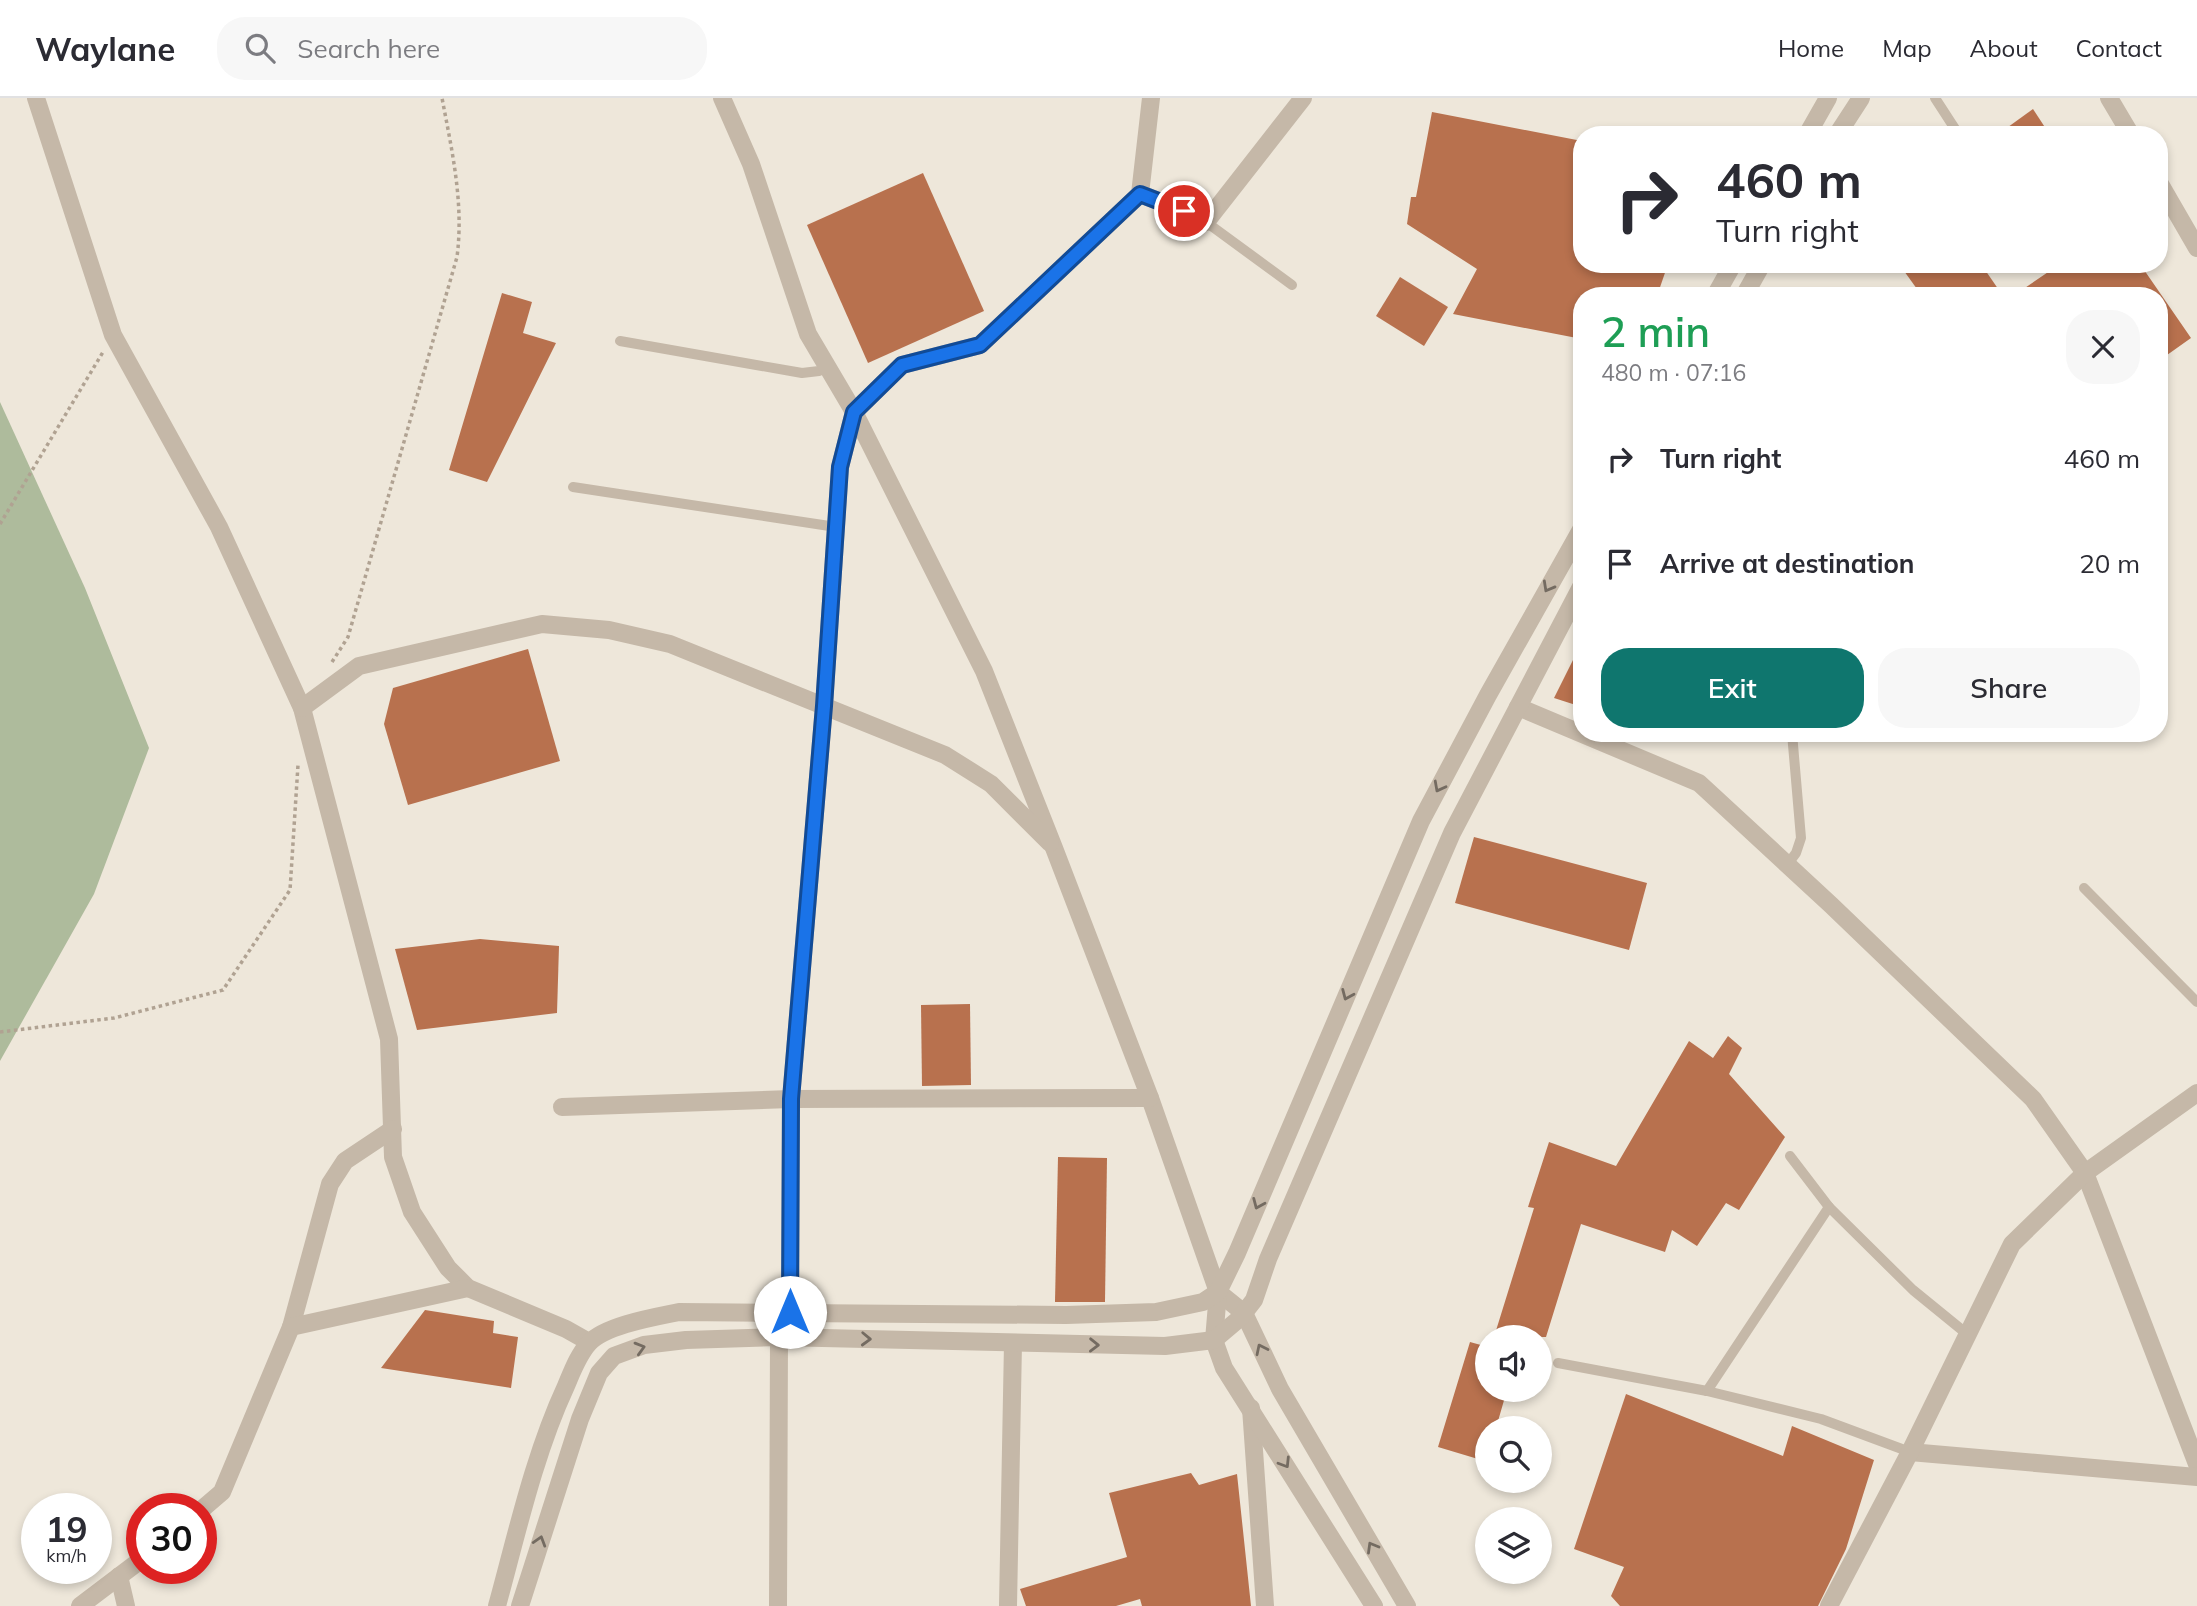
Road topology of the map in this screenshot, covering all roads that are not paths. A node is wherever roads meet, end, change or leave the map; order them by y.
1 (36, 98) edge
2 (722, 98) edge
3 (1152, 98) edge
4 (1303, 98) edge
5 (1828, 98) edge
6 (1861, 98) edge
7 (1935, 98) edge
8 (2109, 98) edge
9 (1812, 126) edge
10 (1843, 126) edge
11 (1953, 126) edge
12 (2126, 126) edge
13 (1140, 194) junction
14 (2168, 198) edge
15 (1206, 222) junction
16 (2197, 248) edge
17 (1292, 285) dead end
18 (620, 341) dead end
19 (827, 366) junction
20 (854, 412) junction
21 (573, 487) dead end
22 (836, 527) junction
23 (1573, 544) edge
24 (1573, 601) edge
25 (824, 706) junction
26 (1518, 707) junction
27 (302, 708) junction
28 (1573, 730) edge
29 (1601, 742) edge
30 (1793, 742) edge
31 (1054, 848) junction
32 (1787, 865) junction
33 (2084, 888) dead end
34 (2197, 1002) edge
35 (2197, 1093) edge
36 (1150, 1098) junction
37 (791, 1099) junction
38 (562, 1107) dead end
39 (393, 1129) junction
40 (1790, 1156) dead end
41 (2085, 1173) junction
42 (1829, 1207) junction
43 (468, 1288) junction
44 (1218, 1292) junction
45 (790, 1312) junction
46 (1244, 1313) junction
47 (1066, 1315) junction
48 (291, 1327) junction
49 (1968, 1334) junction
50 (779, 1336) junction
51 (1214, 1340) junction
52 (589, 1342) junction
53 (1013, 1343) junction
54 (1067, 1344) junction
55 (1558, 1363) dead end
56 (607, 1364) junction
57 (1707, 1391) junction
58 (1251, 1408) junction
59 (1910, 1452) junction
60 (2197, 1464) edge
61 (2197, 1478) edge
62 (217, 1496) edge
63 (126, 1571) edge
64 (119, 1576) junction
65 (80, 1606) edge
66 (126, 1606) edge
67 (497, 1606) edge
68 (520, 1606) edge
69 (778, 1606) edge
70 (1008, 1606) edge
71 (1265, 1606) edge
72 (1374, 1606) edge
73 (1407, 1606) edge
74 (1829, 1606) edge

1 - 27 street
2 - 19 street
3 - 13 street
4 - 15 street
5 - 9 street
6 - 10 street
7 - 11 lane
8 - 12 street
13 - 15 street
13 - 20 street
14 - 16 street
15 - 17 lane
18 - 19 lane
19 - 20 street
20 - 22 street
20 - 31 street
21 - 22 lane
22 - 25 street
23 -> 44 street
24 - 26 street
25 - 27 street
25 - 31 street
25 - 37 street
26 - 28 street
26 - 46 street
27 - 39 street
29 - 32 street
30 - 32 lane
31 - 36 street
32 - 41 street
33 - 34 lane
35 - 41 street
36 - 37 street
36 - 44 street
37 - 38 street
37 - 45 street
39 - 43 street
39 - 48 street
40 - 42 lane
41 - 49 street
41 - 60 street
42 - 49 lane
42 - 57 lane
43 - 48 street
43 - 52 street
44 - 46 street
44 - 47 street
44 - 51 street
45 - 47 street
45 - 52 street
46 - 51 street
73 -> 46 street
47 - 54 street
48 - 62 street
49 - 59 street
50 -> 53 street
56 -> 50 street
50 - 69 street
54 -> 51 street
51 - 58 street
52 - 56 street
52 - 67 street
53 - 54 street
53 - 70 street
55 - 57 lane
68 -> 56 street
57 - 59 lane
58 - 71 street
58 -> 72 street
59 - 61 street
59 - 74 street
63 - 64 street
64 - 65 street
64 - 66 street

